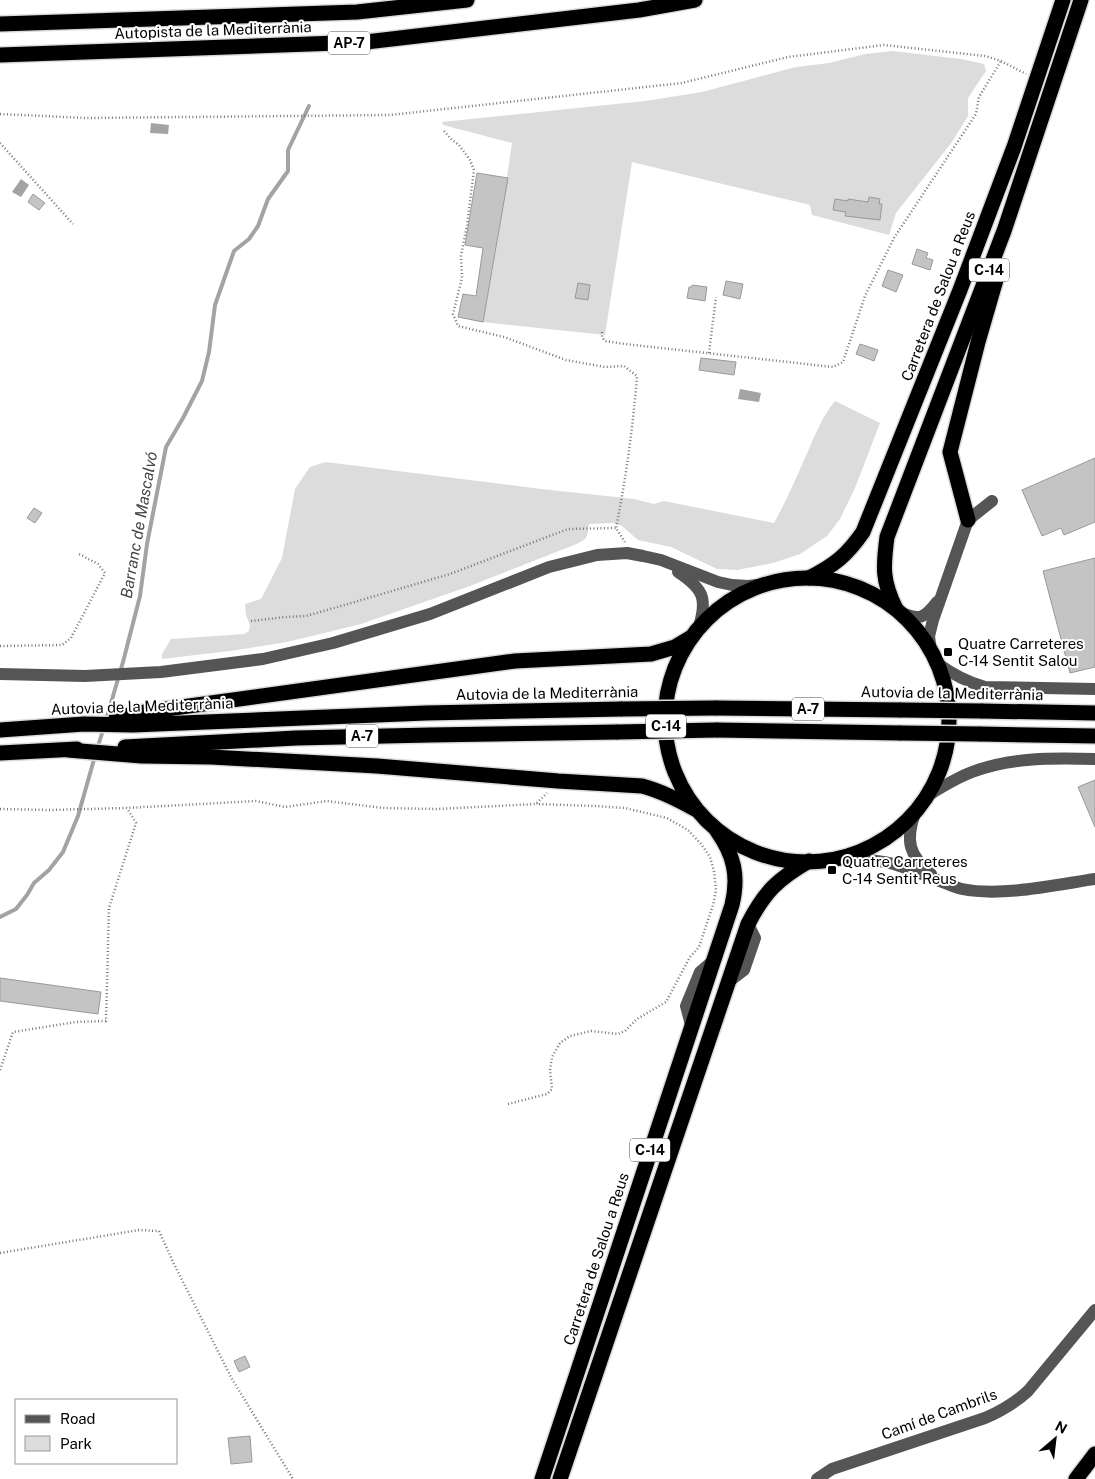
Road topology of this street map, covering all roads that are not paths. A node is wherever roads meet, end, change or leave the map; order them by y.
1 (467, 0) edge
2 (694, 0) edge
3 (1064, 0) edge
4 (1081, 0) edge
5 (0, 24) edge
6 (0, 55) edge
7 (1004, 231) junction
8 (992, 501) dead end
9 (968, 520) junction
10 (661, 560) junction
11 (808, 578) junction
12 (768, 584) junction
13 (944, 594) junction
14 (898, 611) junction
15 (695, 634) junction
16 (934, 657) junction
17 (0, 674) edge
18 (1095, 689) edge
19 (1095, 713) edge
20 (135, 719) junction
21 (0, 730) edge
22 (1095, 736) edge
23 (106, 750) junction
24 (0, 753) edge
25 (1095, 758) edge
26 (927, 796) junction
27 (700, 812) junction
28 (915, 813) junction
29 (712, 824) junction
30 (837, 858) junction
31 (809, 861) junction
32 (1095, 879) edge
33 (936, 880) junction
34 (1095, 1310) edge
35 (1095, 1454) edge
36 (542, 1479) edge
37 (560, 1479) edge
38 (817, 1479) edge
39 (1076, 1479) edge

1 - 5 highway, Autopista de la Mediterrània / AP-7
2 - 6 highway, Autopista de la Mediterrània / AP-7
3 - 11 highway, Carretera de Salou a Reus / C-14
4 - 7 highway, C-14
7 - 9 highway
7 - 14 highway, C-14
8 - 9 street
9 - 13 street
10 - 12 street
10 - 15 street
10 - 17 street
11 - 12 highway, C-14
11 - 14 highway, C-14
12 - 15 highway, C-14
13 - 14 street
13 - 16 street
14 - 16 highway, C-14
15 - 20 highway
15 - 27 highway, C-14
16 - 18 street
16 - 26 highway, C-14
19 - 20 highway, Autovia de la Mediterrània / A-7, bridge
20 - 21 highway, Autovia de la Mediterrània / A-7
22 - 23 highway, A-7, bridge
23 - 24 highway
23 - 27 highway
25 - 26 street
26 - 28 highway, C-14
27 - 29 highway, C-14
28 - 30 highway, C-14
28 - 33 street
29 - 31 highway, C-14
29 - 36 highway, Carretera de Salou a Reus / C-14
30 - 31 highway, C-14
30 - 33 street
31 - 37 highway, C-14
32 - 33 street
34 - 38 street, Camí de Cambrils
35 - 39 highway

